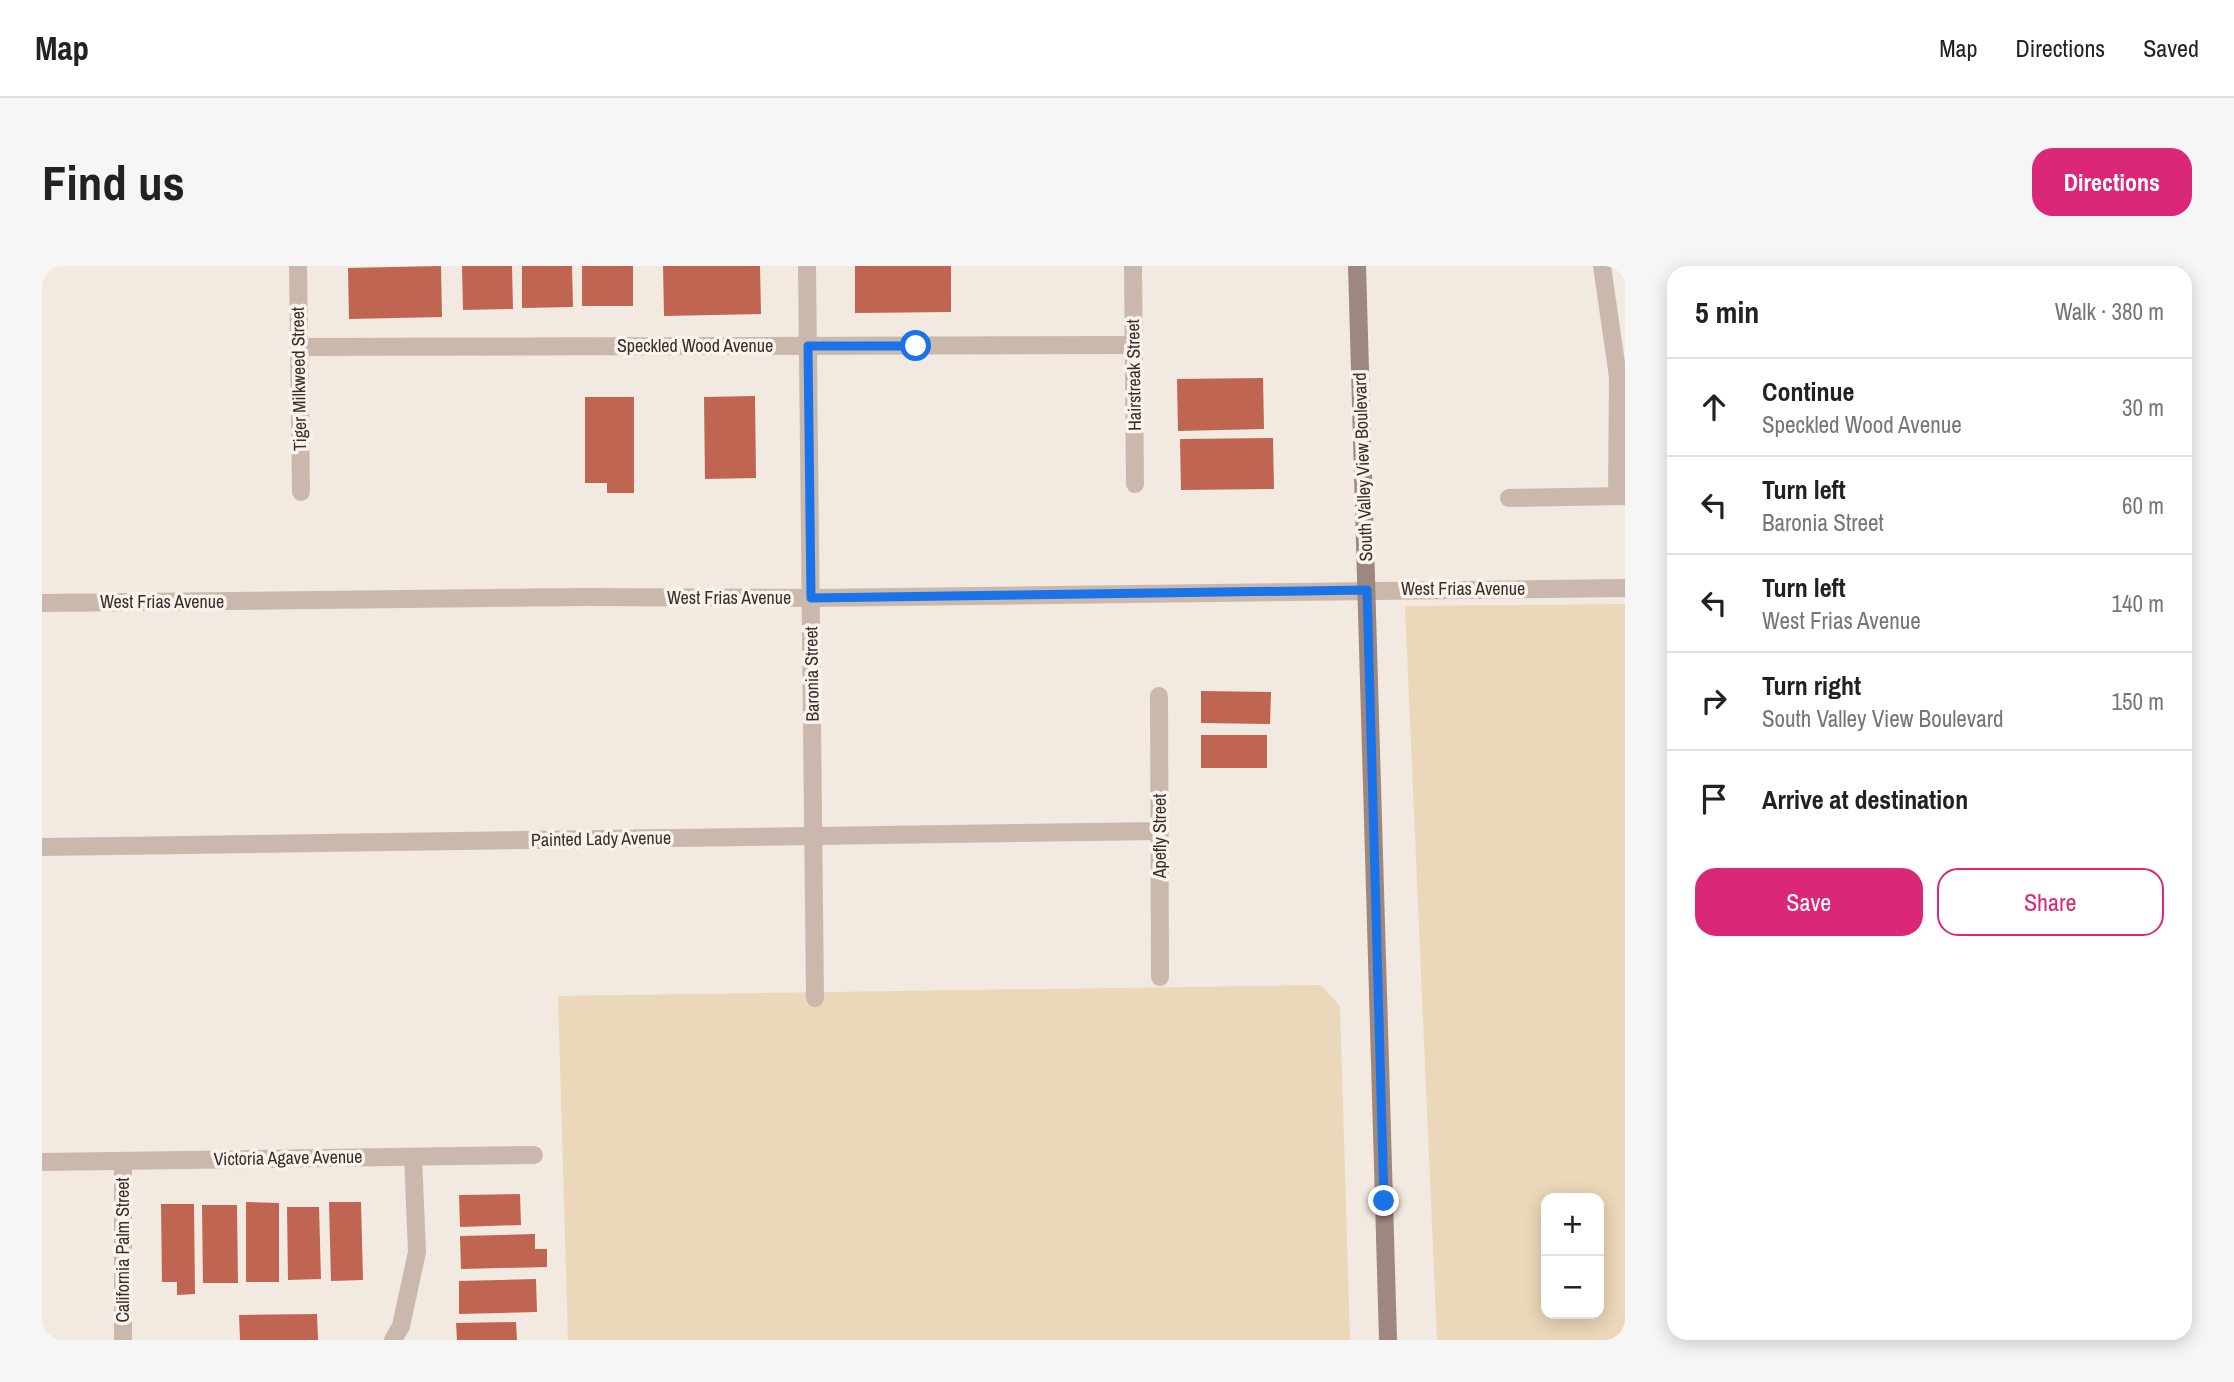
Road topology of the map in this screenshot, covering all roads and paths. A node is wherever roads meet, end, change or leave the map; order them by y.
1 (299, 266) edge
2 (807, 266) edge
3 (1133, 266) edge
4 (1357, 266) edge
5 (1602, 266) edge
6 (1134, 345) junction
7 (808, 346) junction
8 (299, 347) junction
9 (1135, 484) dead end
10 (301, 492) dead end
11 (1621, 496) edge
12 (1509, 498) dead end
13 (1625, 588) edge
14 (1367, 590) junction
15 (811, 598) junction
16 (42, 603) edge
17 (1159, 696) dead end
18 (1160, 831) junction
19 (814, 835) junction
20 (42, 847) edge
21 (1160, 976) dead end
22 (815, 998) dead end
23 (534, 1155) dead end
24 (413, 1157) junction
25 (123, 1161) junction
26 (42, 1162) edge
27 (123, 1340) edge
28 (393, 1340) edge
29 (1388, 1340) edge

1 - 8 street, Tiger Milkweed Street
2 - 7 street, Baronia Street
3 - 6 street, Hairstreak Street
4 - 14 main road, South Valley View Boulevard
5 - 11 street
6 - 7 street, Speckled Wood Avenue
6 - 9 street, Hairstreak Street
7 - 8 street, Speckled Wood Avenue
7 - 15 street, Baronia Street
8 - 10 street, Tiger Milkweed Street
11 - 12 street
13 - 14 street, West Frias Avenue
14 - 15 street, West Frias Avenue
14 - 29 main road, South Valley View Boulevard
15 - 16 street, West Frias Avenue
15 - 19 street, Baronia Street
17 - 18 street, Apefly Street
18 - 19 street, Painted Lady Avenue
18 - 21 street, Apefly Street
19 - 20 street, Painted Lady Avenue
19 - 22 street, Baronia Street
23 - 24 street, Victoria Agave Avenue
24 - 25 street, Victoria Agave Avenue
24 - 28 street
25 - 26 street, Victoria Agave Avenue
25 - 27 street, California Palm Street

